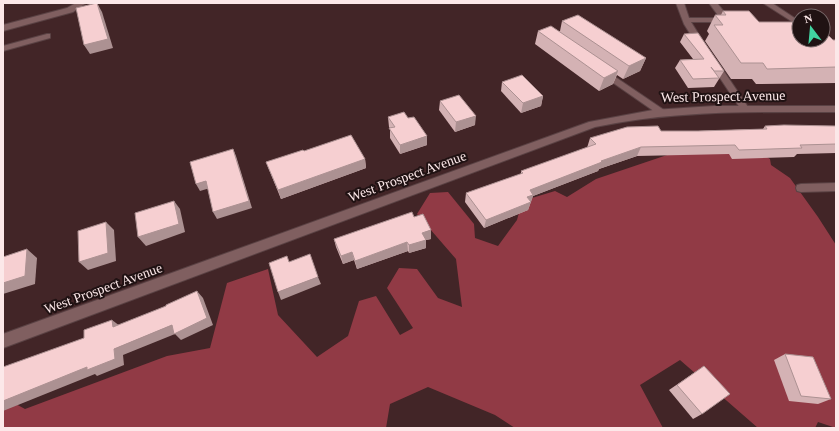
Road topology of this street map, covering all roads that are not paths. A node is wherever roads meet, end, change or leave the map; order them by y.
1 (82, 3) edge
2 (680, 3) edge
3 (713, 3) edge
4 (767, 3) edge
5 (791, 19) edge
6 (687, 20) junction
7 (3, 28) edge
8 (47, 36) dead end
9 (3, 49) edge
10 (593, 64) edge
11 (745, 109) junction
12 (836, 109) edge
13 (661, 112) junction
14 (836, 187) edge
15 (801, 188) dead end
16 (3, 341) edge

1 - 7 street
2 - 6 lane
3 - 6 lane
4 - 5 lane
6 - 11 lane
8 - 9 lane
10 - 13 lane
11 - 12 street, West Prospect Avenue
11 - 13 street, West Prospect Avenue
13 - 16 street, West Prospect Avenue
14 - 15 lane

